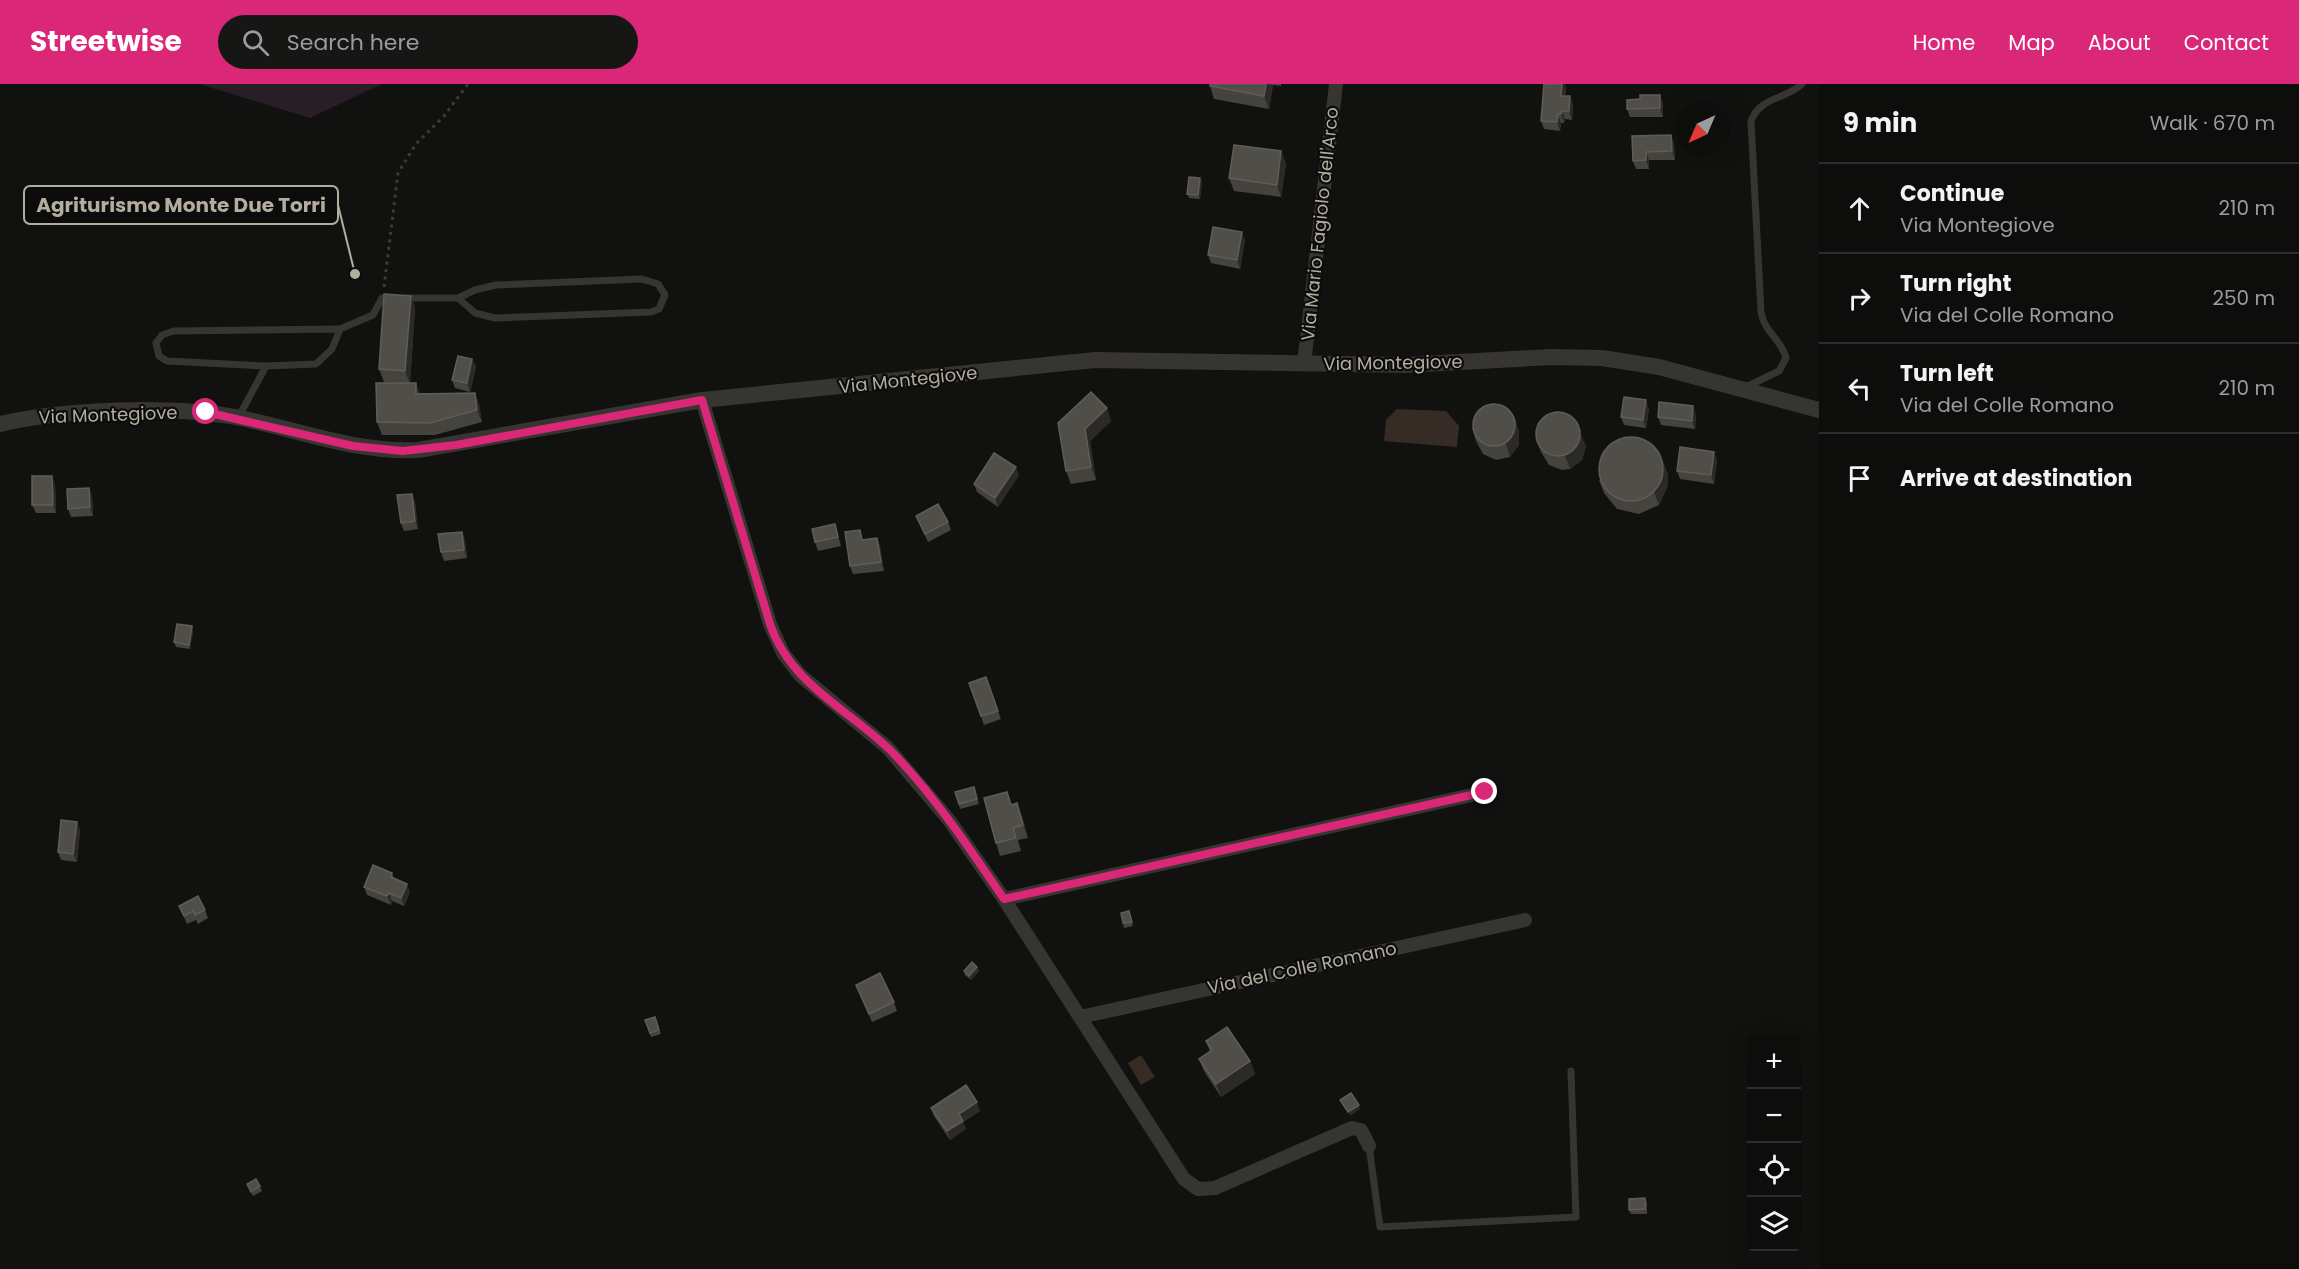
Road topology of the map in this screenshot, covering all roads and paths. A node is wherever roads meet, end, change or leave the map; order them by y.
1 (468, 84) edge
2 (1336, 84) edge
3 (1802, 84) edge
4 (382, 298) junction
5 (458, 298) junction
6 (340, 329) junction
7 (1304, 364) junction
8 (266, 366) junction
9 (1741, 389) junction
10 (702, 400) junction
11 (1819, 410) edge
12 (238, 418) junction
13 (0, 424) edge
14 (1485, 792) dead end
15 (1004, 899) junction
16 (1525, 920) dead end
17 (1080, 1017) junction
18 (1571, 1071) dead end
19 (1369, 1146) joint

1 - 4 path
2 - 7 street, Via Mario Fagiolo dell'Arco
3 - 9 lane
4 - 5 lane
4 - 6 lane
5 - 5 lane
6 - 8 lane
6 - 8 lane
7 - 9 street, Via Montegiove
7 - 10 street, Via Montegiove
8 - 12 lane
9 - 11 street, Via Montegiove
10 - 12 street, Via Montegiove
10 - 15 street
12 - 13 street, Via Montegiove
14 - 15 street
15 - 17 street
16 - 17 street, Via del Colle Romano
17 - 19 street
18 - 19 lane

